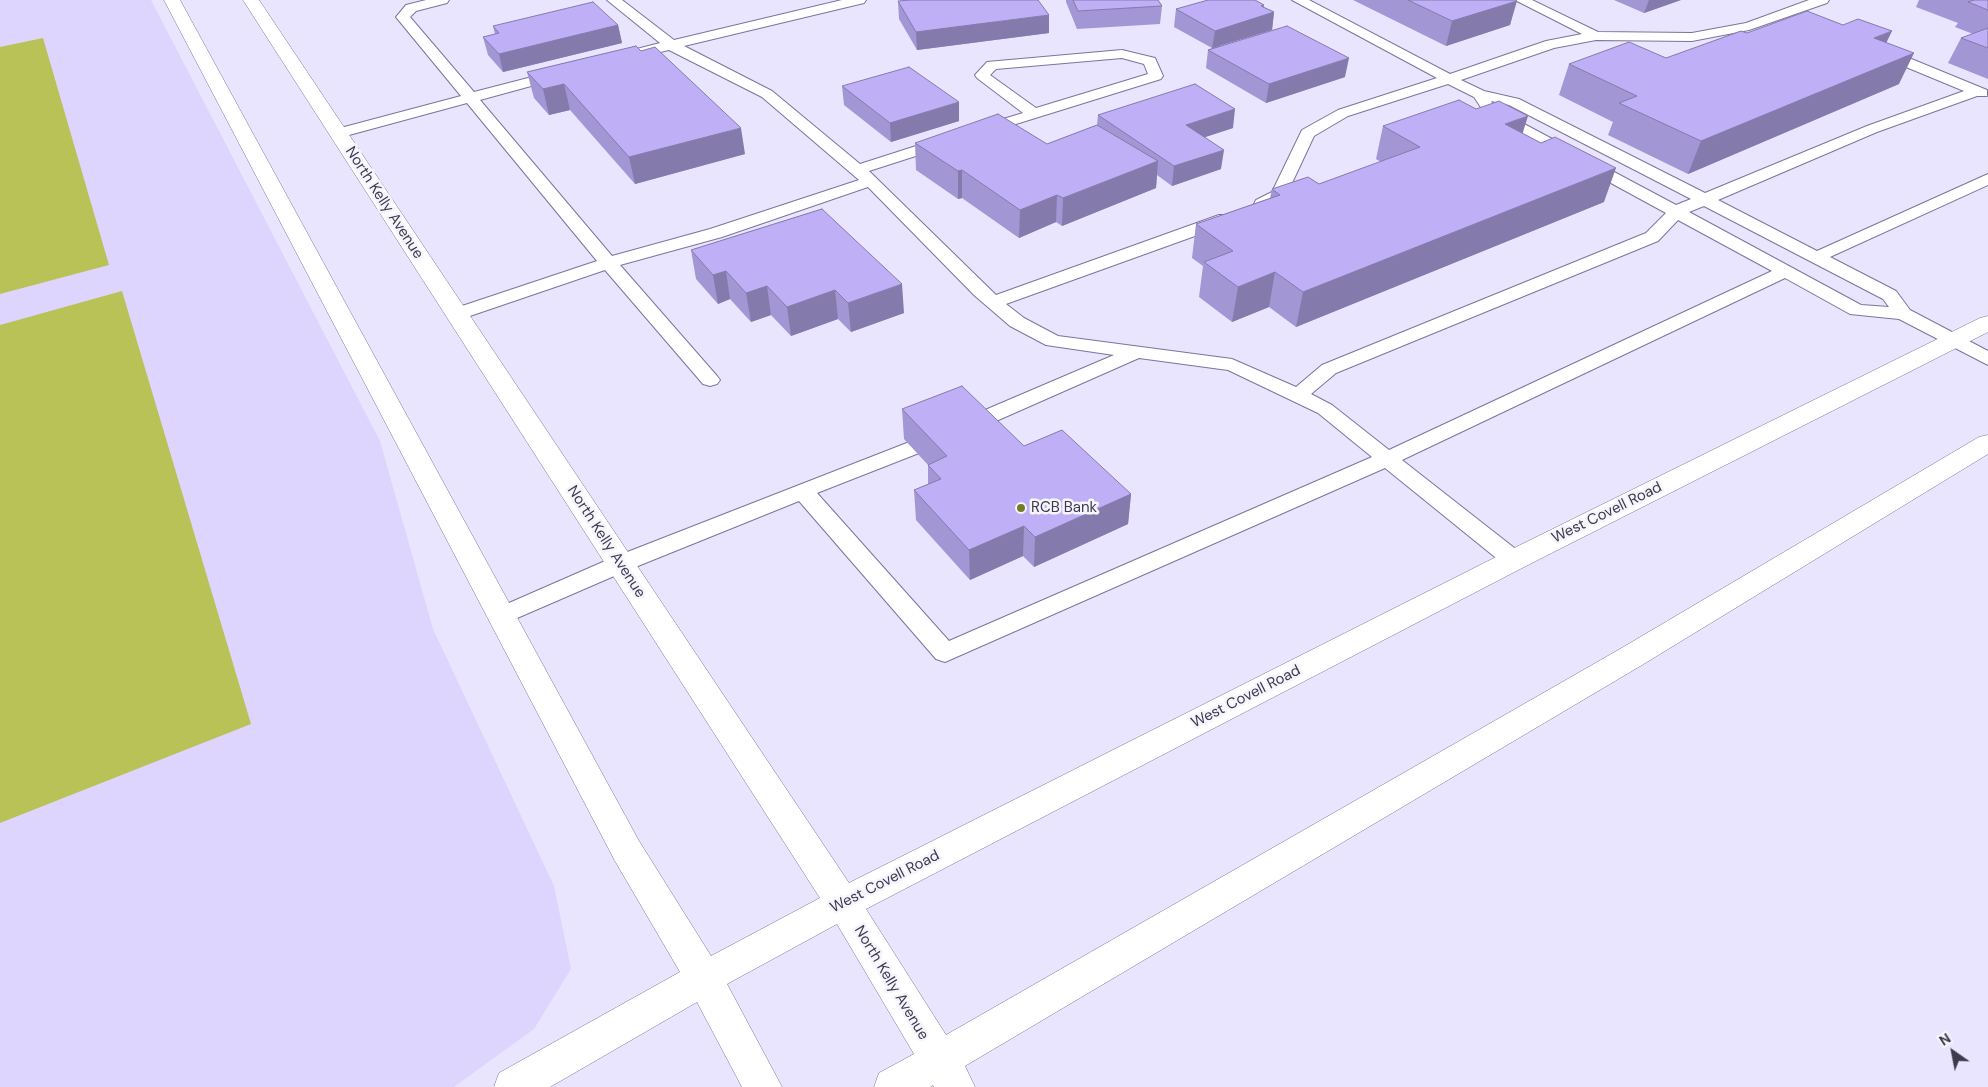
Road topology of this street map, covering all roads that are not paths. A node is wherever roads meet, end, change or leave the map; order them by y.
1 (172, 0) edge
2 (251, 0) edge
3 (442, 0) edge
4 (614, 0) edge
5 (859, 0) edge
6 (1299, 0) edge
7 (1522, 0) edge
8 (1822, 0) edge
9 (1786, 13) junction
10 (1808, 22) edge
11 (1596, 36) junction
12 (671, 45) junction
13 (1867, 46) edge
14 (614, 60) edge
15 (576, 70) edge
16 (1450, 79) junction
17 (1982, 93) edge
18 (1479, 94) junction
19 (471, 97) junction
20 (1033, 113) junction
21 (338, 133) junction
22 (864, 175) junction
23 (1988, 179) edge
24 (1704, 200) junction
25 (1677, 211) junction
26 (1817, 257) junction
27 (608, 263) junction
28 (1786, 271) junction
29 (993, 302) junction
30 (457, 314) junction
31 (1903, 314) junction
32 (1988, 323) edge
33 (1954, 341) junction
34 (1137, 352) junction
35 (1988, 359) edge
36 (710, 380) dead end
37 (1298, 395) junction
38 (971, 424) edge
39 (1988, 443) edge
40 (912, 448) edge
41 (1388, 460) junction
42 (803, 491) junction
43 (1514, 560) junction
44 (620, 564) junction
45 (501, 616) junction
46 (843, 903) junction
47 (704, 978) junction
48 (939, 1061) junction
49 (512, 1087) edge
50 (764, 1087) edge
51 (893, 1087) edge
52 (956, 1087) edge

1 - 45 street
2 - 21 street, North Kelly Avenue
3 - 19 lane
4 - 12 lane
5 - 12 lane
6 - 16 lane
7 - 11 lane
8 - 9 lane
9 - 10 lane
9 - 11 lane
11 - 16 lane
12 - 14 lane
12 - 22 lane
13 - 17 lane
15 - 19 lane
16 - 18 lane
16 - 29 lane
17 - 24 lane
18 - 24 lane
18 - 25 lane
19 - 21 lane
19 - 27 lane
20 - 20 lane
20 - 22 lane
21 - 30 street, North Kelly Avenue
22 - 27 lane
22 - 29 lane
23 - 26 lane
24 - 25 lane
24 - 26 lane
25 - 28 lane
25 - 37 lane
26 - 31 lane
27 - 30 lane
27 - 36 lane
28 - 31 lane
28 - 41 lane
29 - 34 lane
30 - 44 street, North Kelly Avenue
31 - 33 lane
32 - 33 street, West Covell Road
33 - 35 lane
33 - 43 street, West Covell Road
34 - 37 lane
34 - 38 lane
37 - 41 lane
39 - 48 street
40 - 42 lane
41 - 42 lane
41 - 43 lane
42 - 44 lane
43 - 46 street, West Covell Road
44 - 45 lane
44 - 46 street, North Kelly Avenue
45 - 47 street
46 - 47 street, West Covell Road
46 - 48 street, North Kelly Avenue
47 - 49 street, West Covell Road
47 - 50 street
48 - 51 street
48 - 52 street, North Kelly Avenue

